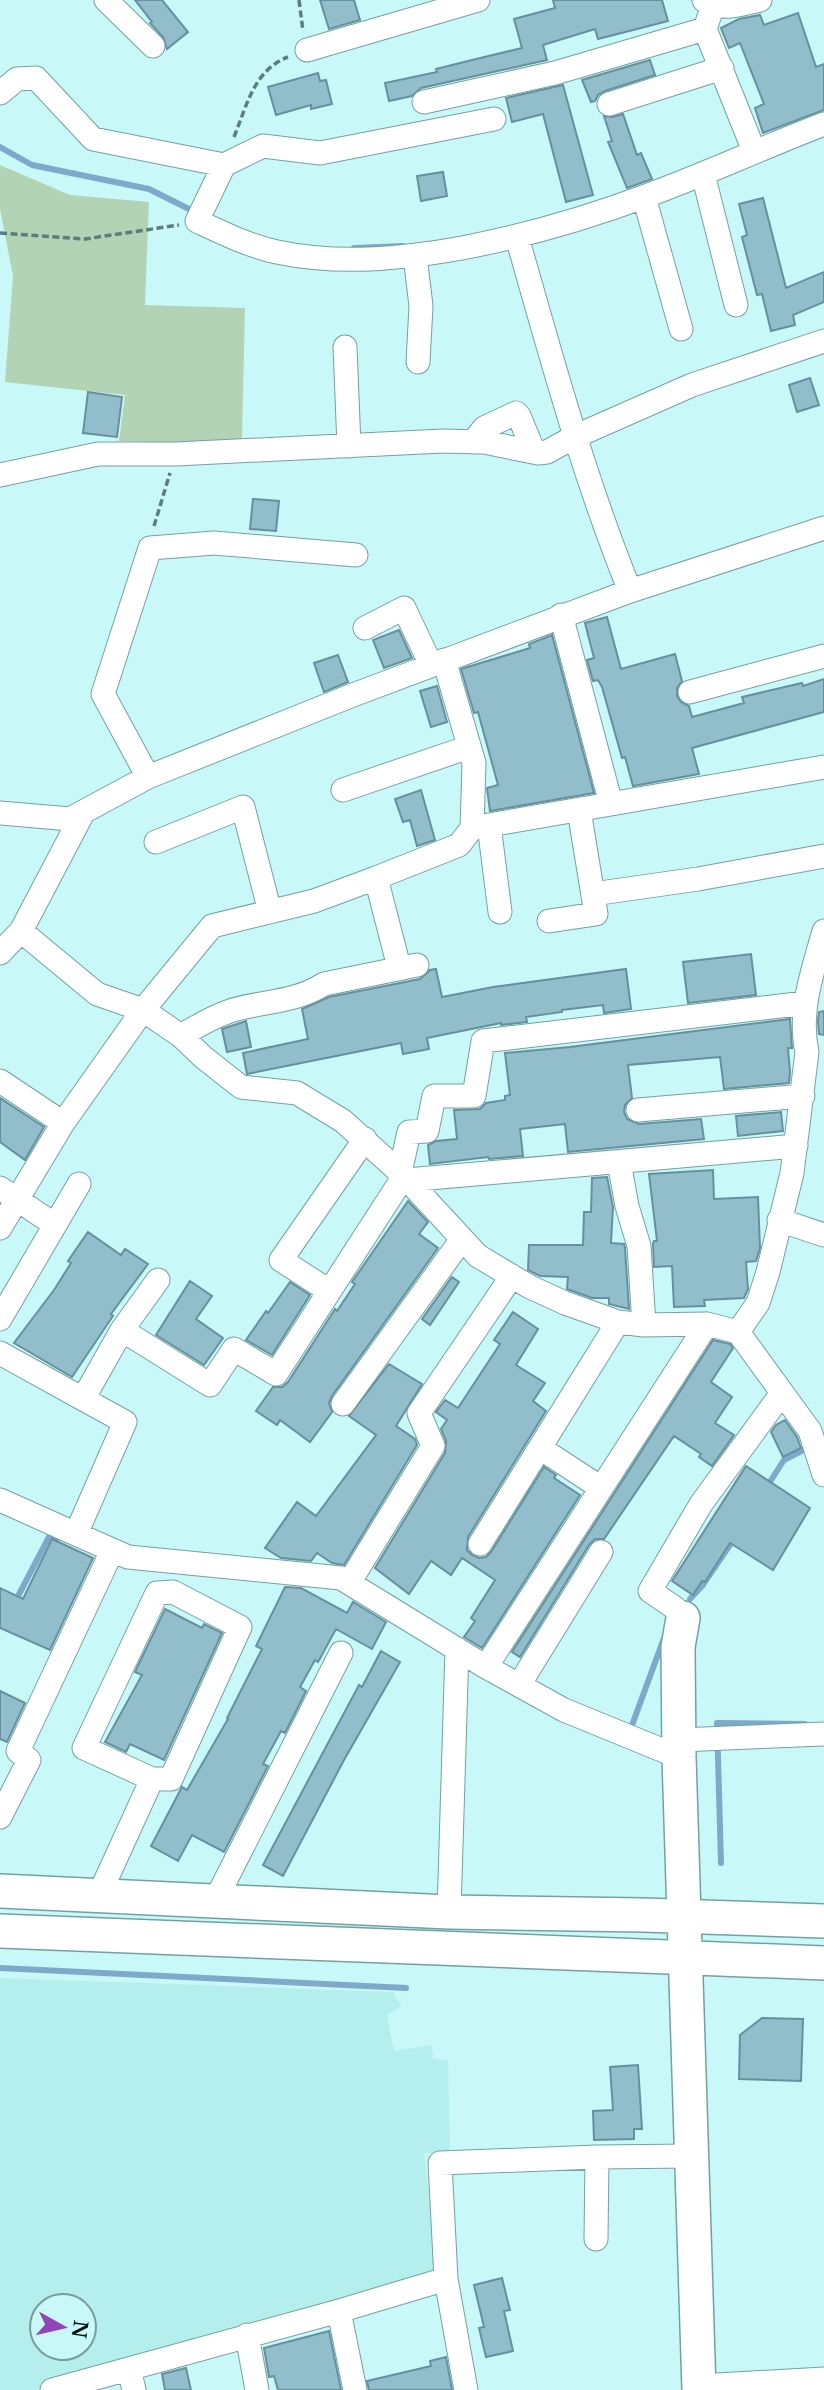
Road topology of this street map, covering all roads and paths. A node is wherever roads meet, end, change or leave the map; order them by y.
1 (106, 0) edge
2 (299, 0) edge
3 (478, 0) edge
4 (760, 0) edge
5 (708, 3) edge
6 (705, 29) junction
7 (153, 46) dead end
8 (307, 50) junction
9 (722, 68) junction
10 (0, 93) edge
11 (424, 102) dead end
12 (608, 104) dead end
13 (494, 119) dead end
14 (824, 124) edge
15 (753, 146) junction
16 (224, 165) junction
17 (703, 174) junction
18 (644, 197) junction
19 (197, 221) junction
20 (0, 233) edge
21 (517, 237) junction
22 (415, 256) junction
23 (736, 305) dead end
24 (681, 329) dead end
25 (824, 341) edge
26 (345, 347) dead end
27 (418, 362) dead end
28 (348, 439) junction
29 (473, 442) junction
30 (577, 444) junction
31 (540, 452) junction
32 (176, 454) junction
33 (0, 475) edge
34 (824, 528) edge
35 (150, 548) junction
36 (356, 555) dead end
37 (628, 586) junction
38 (561, 615) junction
39 (365, 628) dead end
40 (824, 656) edge
41 (432, 659) junction
42 (690, 692) dead end
43 (469, 747) junction
44 (824, 767) edge
45 (145, 772) junction
46 (343, 790) dead end
47 (611, 804) junction
48 (579, 810) junction
49 (0, 813) edge
50 (83, 813) junction
51 (481, 826) junction
52 (156, 842) dead end
53 (824, 856) edge
54 (376, 878) junction
55 (593, 894) junction
56 (270, 912) junction
57 (500, 912) dead end
58 (549, 921) dead end
59 (21, 931) junction
60 (824, 931) edge
61 (0, 953) edge
62 (819, 972) edge
63 (806, 1003) junction
64 (143, 1010) junction
65 (181, 1036) junction
66 (816, 1056) edge
67 (0, 1081) edge
68 (803, 1096) junction
69 (638, 1110) dead end
70 (63, 1123) junction
71 (365, 1139) junction
72 (796, 1146) junction
73 (619, 1162) junction
74 (404, 1177) junction
75 (79, 1184) dead end
76 (9, 1194) edge
77 (779, 1220) junction
78 (55, 1224) junction
79 (0, 1227) edge
80 (824, 1235) edge
81 (462, 1239) junction
82 (512, 1276) junction
83 (158, 1280) dead end
84 (329, 1291) junction
85 (0, 1319) edge
86 (618, 1322) junction
87 (707, 1324) junction
88 (644, 1325) junction
89 (122, 1330) junction
90 (738, 1332) junction
91 (0, 1353) edge
92 (782, 1393) junction
93 (83, 1399) junction
94 (343, 1404) dead end
95 (540, 1448) junction
96 (824, 1475) edge
97 (601, 1488) junction
98 (0, 1500) edge
99 (76, 1534) junction
100 (480, 1544) dead end
101 (112, 1551) junction
102 (601, 1552) dead end
103 (349, 1583) junction
104 (683, 1618) joint
105 (457, 1649) junction
106 (341, 1653) dead end
107 (486, 1667) junction
108 (519, 1685) junction
109 (824, 1734) edge
110 (679, 1748) junction
111 (152, 1779) junction
112 (0, 1817) edge
113 (0, 1891) edge
114 (99, 1895) junction
115 (215, 1901) junction
116 (449, 1912) junction
117 (684, 1916) junction
118 (824, 1921) edge
119 (0, 1931) edge
120 (685, 1957) junction
121 (824, 1963) edge
122 (691, 2156) junction
123 (597, 2157) junction
124 (596, 2239) dead end
125 (446, 2279) junction
126 (340, 2311) junction
127 (247, 2336) junction
128 (131, 2379) edge
129 (824, 2379) edge
130 (699, 2388) edge
131 (52, 2390) edge
132 (257, 2390) edge
133 (355, 2390) edge
134 (466, 2390) edge

1 - 7 street
2 - 8 path
3 - 8 street
4 - 5 street
5 - 6 street
6 - 9 street
6 - 11 street
8 - 16 path
9 - 12 street
9 - 15 street
10 - 16 street
13 - 16 street
14 - 15 street
15 - 17 street
16 - 19 street
17 - 18 street
17 - 23 street
18 - 21 street
18 - 24 street
19 - 20 path
19 - 22 street
21 - 22 street
21 - 30 street
22 - 27 street
25 - 30 street
26 - 28 street
28 - 29 street
28 - 32 street
29 - 31 street
29 - 31 street
30 - 31 street
30 - 37 street
32 - 33 street
32 - 35 path
34 - 37 street
35 - 36 street
35 - 45 street
37 - 38 street
38 - 41 street
38 - 47 street
39 - 41 street
40 - 42 street
41 - 43 street
41 - 45 street
43 - 46 street
43 - 51 street
44 - 47 street
45 - 50 street
47 - 48 street
48 - 51 street
48 - 55 street
49 - 50 street
50 - 59 street
51 - 54 street
51 - 57 street
52 - 56 street
53 - 55 street
54 - 56 street
54 - 65 street
55 - 58 street
56 - 64 street
59 - 61 street
59 - 64 street
60 - 62 street
62 - 63 street
63 - 66 street
63 - 74 street
64 - 65 street
64 - 70 street
65 - 71 street
66 - 68 street
67 - 70 street
68 - 69 street
68 - 72 street
70 - 76 street
71 - 74 street
71 - 84 street
72 - 73 street
72 - 77 street
73 - 74 street
73 - 88 street
74 - 81 street
74 - 84 street
75 - 78 street
76 - 78 street
76 - 79 street
77 - 80 street
77 - 90 street
78 - 85 street
81 - 82 street
81 - 94 street
82 - 86 street
82 - 103 street
83 - 89 street
84 - 89 street
86 - 88 street
86 - 95 street
87 - 88 street
87 - 90 street
87 - 97 street
89 - 93 street
90 - 92 street
91 - 93 street
92 - 96 street
92 - 104 street
93 - 99 street
95 - 97 street
95 - 100 street
97 - 107 street
98 - 99 street
99 - 101 street
101 - 103 street
101 - 112 street
102 - 108 street
103 - 105 street
104 - 110 street
105 - 107 street
105 - 116 street
106 - 115 street
107 - 108 street
108 - 110 street
109 - 110 street
110 - 117 street
111 - 111 street
111 - 114 street
113 - 114 street
114 - 115 street
115 - 116 street
116 - 117 street
117 - 118 street
117 - 120 street
119 - 120 street
120 - 121 street
120 - 122 street
122 - 123 street
122 - 130 street
123 - 124 street
123 - 125 street
125 - 126 street
125 - 134 street
126 - 127 street
126 - 133 street
127 - 128 street
127 - 132 street
128 - 131 street
129 - 130 street

